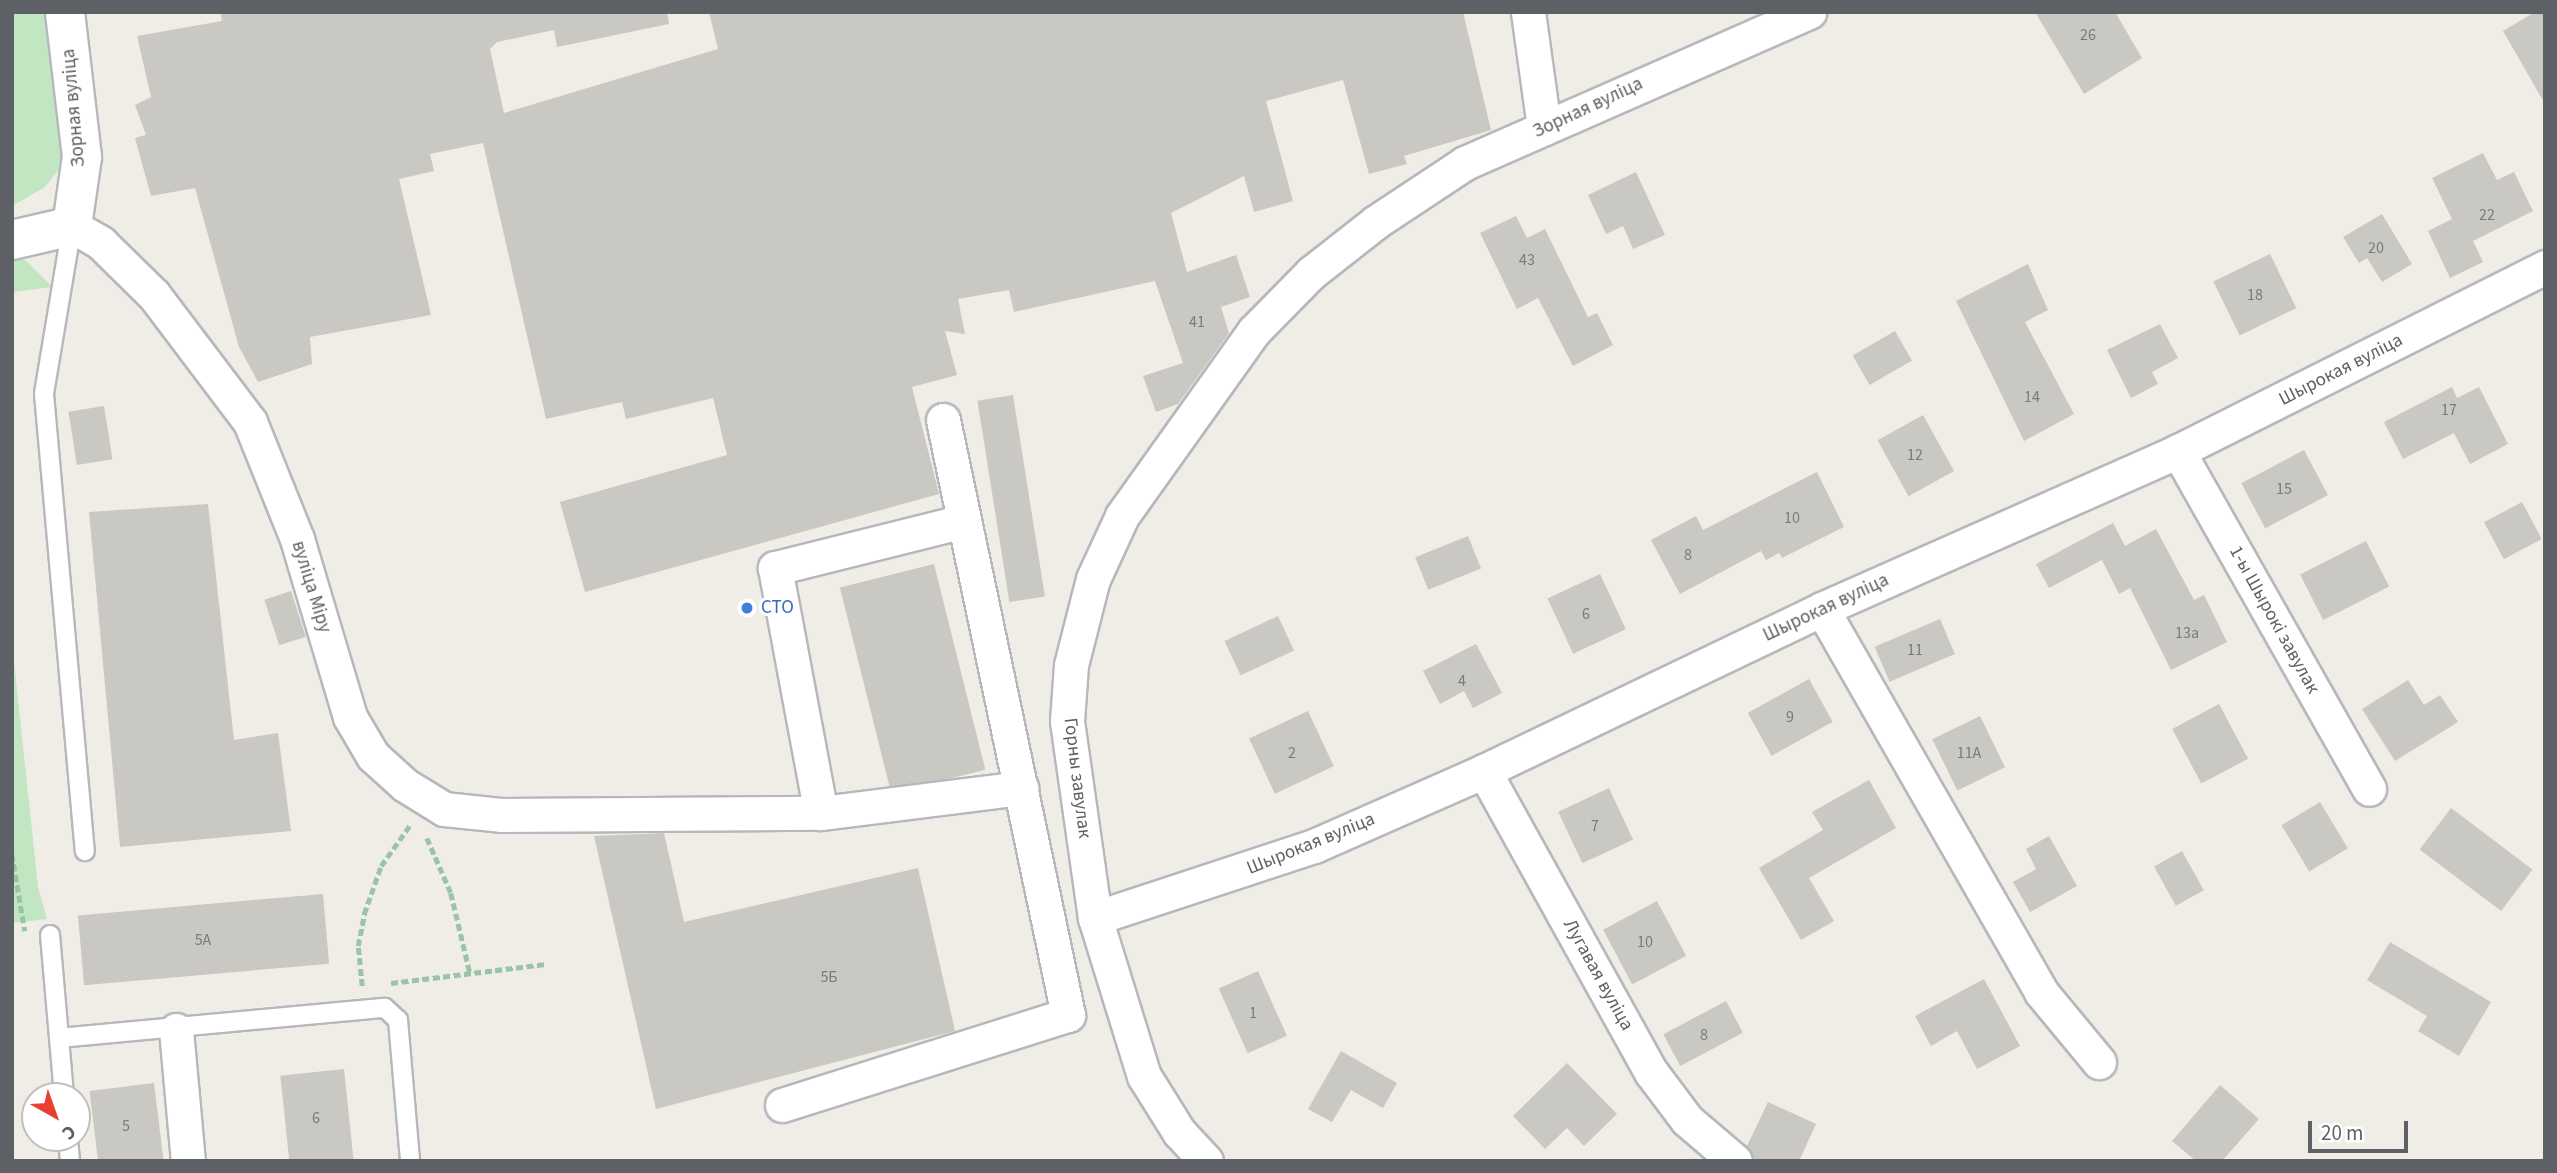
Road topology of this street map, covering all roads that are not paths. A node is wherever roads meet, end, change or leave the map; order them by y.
1 (65, 12) edge
2 (1528, 12) edge
3 (1809, 12) edge
4 (1544, 128) junction
5 (1376, 222) joint
6 (72, 226) junction
7 (12, 240) edge
8 (2545, 267) edge
9 (943, 421) dead end
10 (2178, 451) junction
11 (964, 521) junction
12 (1822, 609) junction
13 (1483, 771) junction
14 (1021, 788) junction
15 (2369, 789) dead end
16 (821, 814) junction
17 (85, 851) dead end
18 (1095, 918) junction
19 (50, 935) road end
20 (176, 1030) junction
21 (59, 1038) junction
22 (2099, 1062) dead end
23 (63, 1082) edge
24 (782, 1105) dead end
25 (188, 1161) edge
26 (410, 1161) edge
27 (1206, 1161) edge
28 (1735, 1161) edge

1 - 6 street, Зорная вуліца
2 - 4 street
3 - 4 street, Зорная вуліца
4 - 5 street, Зорная вуліца
5 - 18 street, Горны завулак
6 - 7 street
6 - 16 street, вуліца Міру
6 - 17 lane
8 - 10 street, Шырокая вуліца
9 - 11 street
10 - 12 street, Шырокая вуліца
10 - 15 street, 1-ы Шырокі завулак
11 - 14 street
11 - 16 street
12 - 13 street, Шырокая вуліца
12 - 22 street
13 - 18 street, Шырокая вуліца
13 - 28 street, Лугавая вуліца
14 - 16 street, вуліца Міру
14 - 24 street
18 - 27 street, Горны завулак
19 - 21 lane
20 - 21 lane
20 - 25 street
20 - 26 lane
21 - 23 lane

